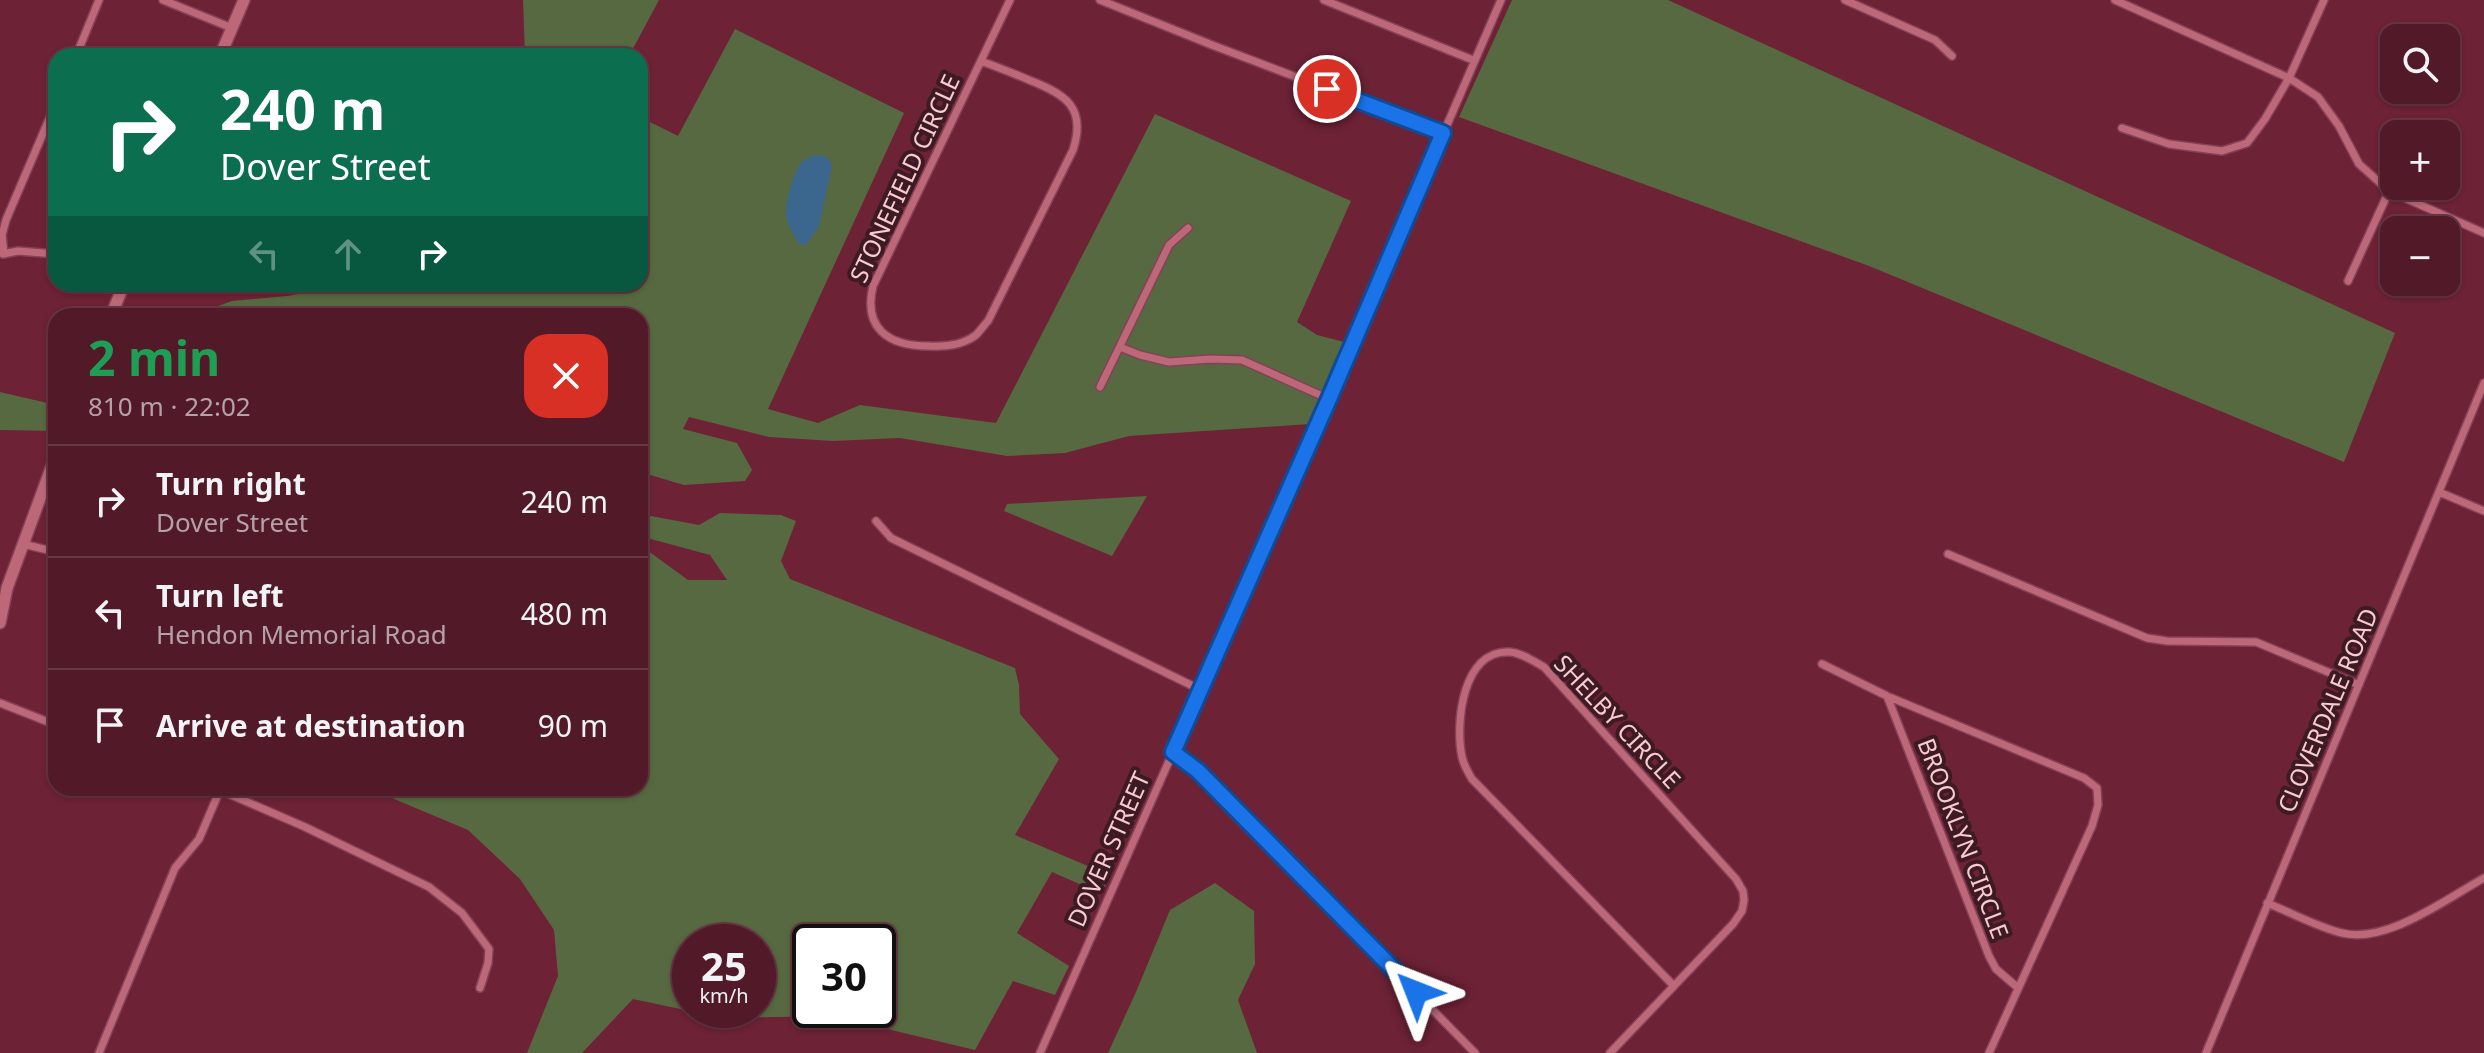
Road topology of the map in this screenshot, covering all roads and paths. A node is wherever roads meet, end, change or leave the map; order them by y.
1 (99, 0) edge
2 (163, 0) edge
3 (244, 0) edge
4 (1010, 0) edge
5 (1100, 0) edge
6 (1324, 0) edge
7 (1501, 0) edge
8 (1845, 0) edge
9 (2115, 0) edge
10 (2324, 0) edge
11 (232, 28) junction
12 (79, 48) edge
13 (223, 48) edge
14 (1952, 56) dead end
15 (1473, 60) junction
16 (981, 61) junction
17 (2289, 78) junction
18 (48, 122) edge
19 (2122, 128) dead end
20 (1443, 133) junction
21 (2380, 183) edge
22 (2385, 200) edge
23 (2409, 200) edge
24 (1188, 228) dead end
25 (2484, 233) edge
26 (48, 253) edge
27 (2, 254) edge
28 (2348, 281) dead end
29 (1120, 347) junction
30 (2484, 383) edge
31 (1100, 387) dead end
32 (1329, 399) junction
33 (48, 477) edge
34 (2439, 492) junction
35 (2484, 511) edge
36 (876, 521) dead end
37 (23, 544) junction
38 (48, 550) edge
39 (1948, 554) dead end
40 (0, 623) edge
41 (1822, 664) dead end
42 (2359, 685) junction
43 (1201, 690) junction
44 (1887, 696) junction
45 (0, 703) edge
46 (48, 722) edge
47 (1173, 752) junction
48 (220, 796) edge
49 (236, 796) edge
50 (2484, 878) edge
51 (2267, 903) junction
52 (1674, 986) junction
53 (2017, 987) junction
54 (480, 988) dead end
55 (99, 1053) edge
56 (1040, 1053) edge
57 (1475, 1053) edge
58 (1610, 1053) edge
59 (1989, 1053) edge
60 (2206, 1053) edge

1 - 12 street
2 - 11 street
3 - 11 street
4 - 16 street, STONEFIELD CIRCLE
5 - 20 street
6 - 15 street
7 - 15 street, DOVER STREET
8 - 14 street
9 - 17 street
10 - 17 street
11 - 13 street
15 - 20 street, DOVER STREET
16 - 16 street, STONEFIELD CIRCLE
17 - 19 street
17 - 21 street
18 - 27 street
20 - 32 street, DOVER STREET
22 - 28 street
23 - 25 street
24 - 29 street
26 - 27 street
29 - 31 street
29 - 32 street
30 - 34 street, CLOVERDALE ROAD
32 - 43 street, DOVER STREET
33 - 37 street
34 - 35 street
34 - 42 street, CLOVERDALE ROAD
36 - 43 street
37 - 38 street
37 - 40 street
39 - 42 street
41 - 44 street, BROOKLYN CIRCLE
42 - 51 street, CLOVERDALE ROAD
43 - 47 street, DOVER STREET
44 - 53 street, BROOKLYN CIRCLE
44 - 53 street, BROOKLYN CIRCLE
45 - 46 street
47 - 56 street, DOVER STREET
47 - 57 street
48 - 55 street
49 - 54 street
50 - 51 street
51 - 60 street, CLOVERDALE ROAD
52 - 52 street, SHELBY CIRCLE
52 - 58 street, SHELBY CIRCLE
53 - 59 street, BROOKLYN CIRCLE

